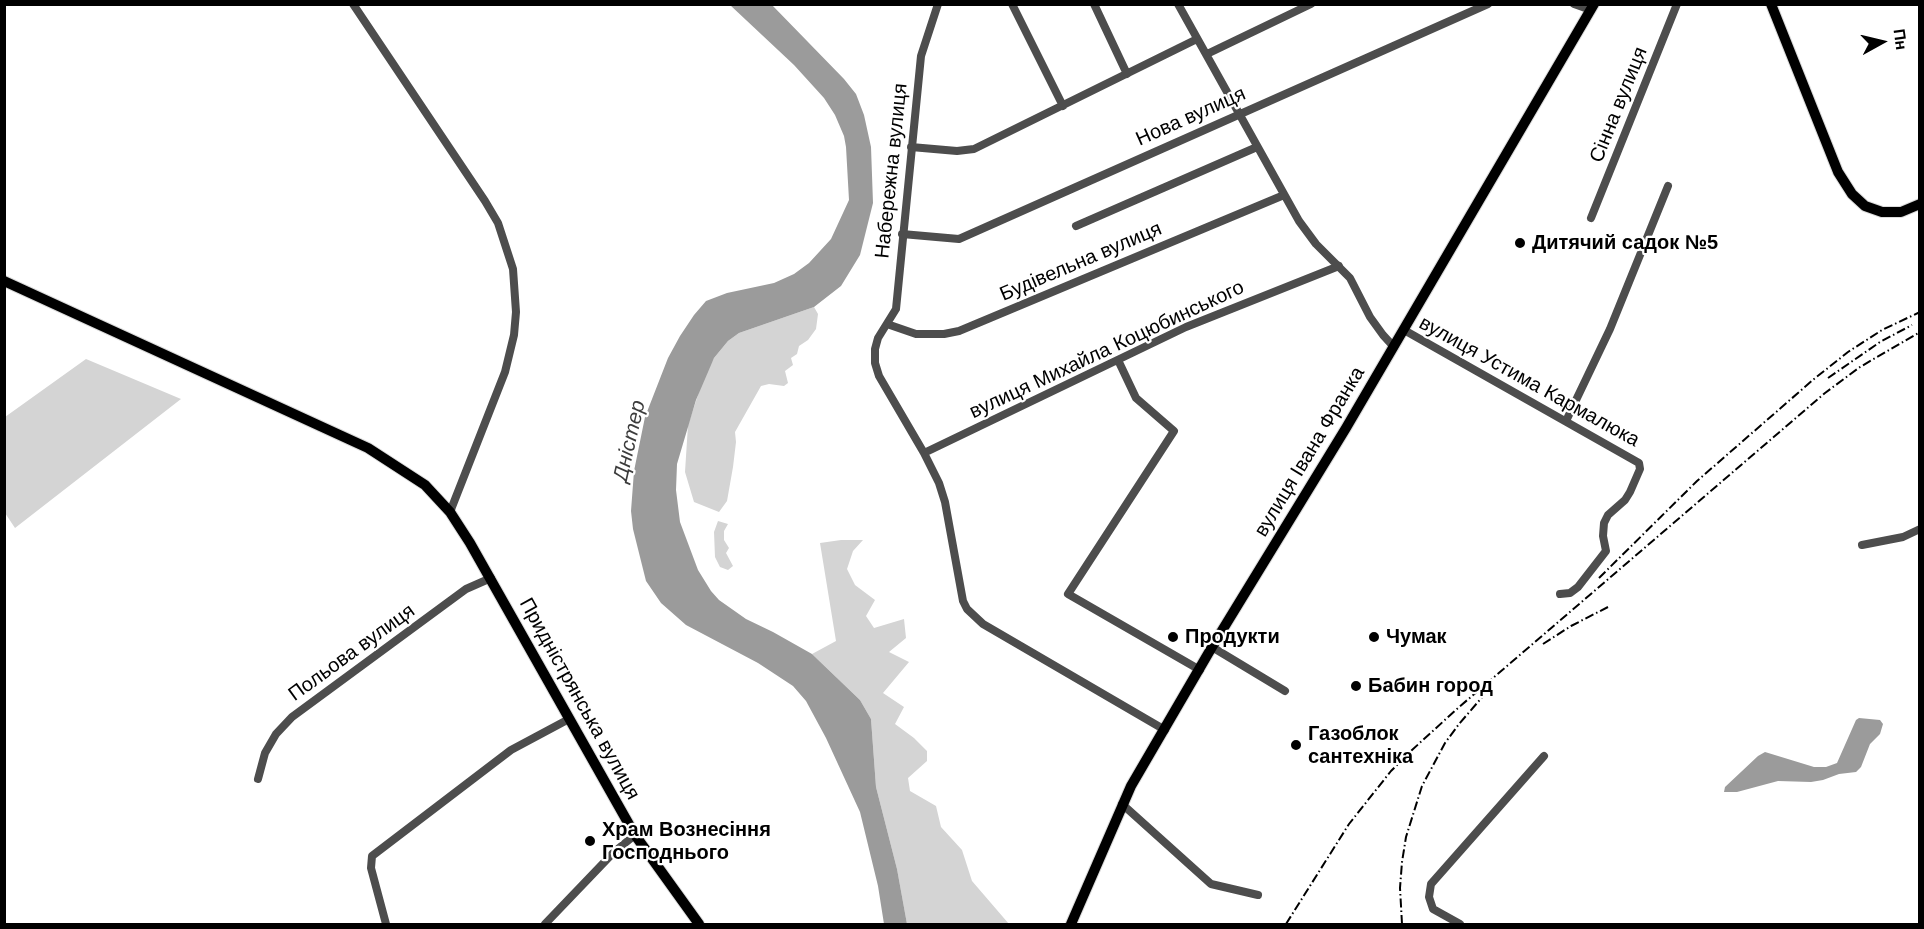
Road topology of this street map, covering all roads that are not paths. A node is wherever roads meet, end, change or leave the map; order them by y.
1 (353, 4) edge
2 (938, 4) edge
3 (1012, 4) edge
4 (1094, 4) edge
5 (1178, 4) edge
6 (1311, 4) edge
7 (1488, 4) edge
8 (1574, 4) edge
9 (1677, 4) edge
10 (1771, 4) edge
11 (1592, 7) edge
12 (1197, 39) junction
13 (1207, 54) junction
14 (1127, 74) junction
15 (1063, 106) junction
16 (1240, 113) junction
17 (911, 147) junction
18 (1257, 147) junction
19 (1668, 186) dead end
20 (1284, 195) junction
21 (1920, 204) edge
22 (1591, 218) dead end
23 (1076, 226) dead end
24 (903, 234) junction
25 (1339, 266) junction
26 (4, 281) edge
27 (887, 324) junction
28 (1404, 330) junction
29 (1394, 347) junction
30 (1118, 360) junction
31 (1566, 421) junction
32 (924, 453) junction
33 (450, 512) junction
34 (1920, 529) edge
35 (1862, 545) dead end
36 (491, 578) junction
37 (1560, 594) dead end
38 (1212, 647) junction
39 (1200, 670) junction
40 (1285, 691) dead end
41 (569, 719) junction
42 (1165, 730) junction
43 (1545, 756) dead end
44 (258, 779) dead end
45 (1122, 804) junction
46 (636, 835) junction
47 (1258, 895) dead end
48 (386, 924) edge
49 (545, 924) edge
50 (699, 924) edge
51 (1071, 924) edge
52 (1460, 924) edge

1 - 33 street
2 - 17 street, Набережна вулиця
3 - 15 street
4 - 14 street
5 - 12 street
6 - 13 street
7 - 16 street, Нова вулиця
8 - 11 street
9 - 22 street, Сінна вулиця
10 - 21 main road
11 - 28 main road, вулиця Івана Франка
12 - 13 street
12 - 14 street
13 - 16 street
14 - 15 street
15 - 17 street
16 - 18 street
16 - 24 street, Нова вулиця
17 - 24 street, Набережна вулиця
18 - 20 street
18 - 23 street
19 - 31 street
20 - 25 street
20 - 27 street, Будівельна вулиця
24 - 27 street, Набережна вулиця
25 - 29 street
25 - 30 street, вулиця Михайла Коцюбинського
26 - 33 main road, Придністрянська вулиця
27 - 32 street, Набережна вулиця
28 - 29 main road, вулиця Івана Франка
28 - 31 street, вулиця Устима Кармалюка
29 - 38 main road, вулиця Івана Франка
30 - 32 street, вулиця Михайла Коцюбинського
30 - 39 street
31 - 37 street, вулиця Устима Кармалюка
32 - 42 street
33 - 36 main road, Придністрянська вулиця
34 - 35 street
36 - 41 main road, Придністрянська вулиця
36 - 44 street, Польова вулиця
38 - 39 main road, вулиця Івана Франка
38 - 40 street
39 - 42 main road, вулиця Івана Франка
41 - 46 main road, Придністрянська вулиця
41 - 48 street
42 - 45 main road, вулиця Івана Франка
43 - 52 street
45 - 47 street
45 - 51 main road, вулиця Івана Франка
46 - 49 street
46 - 50 main road, Придністрянська вулиця

